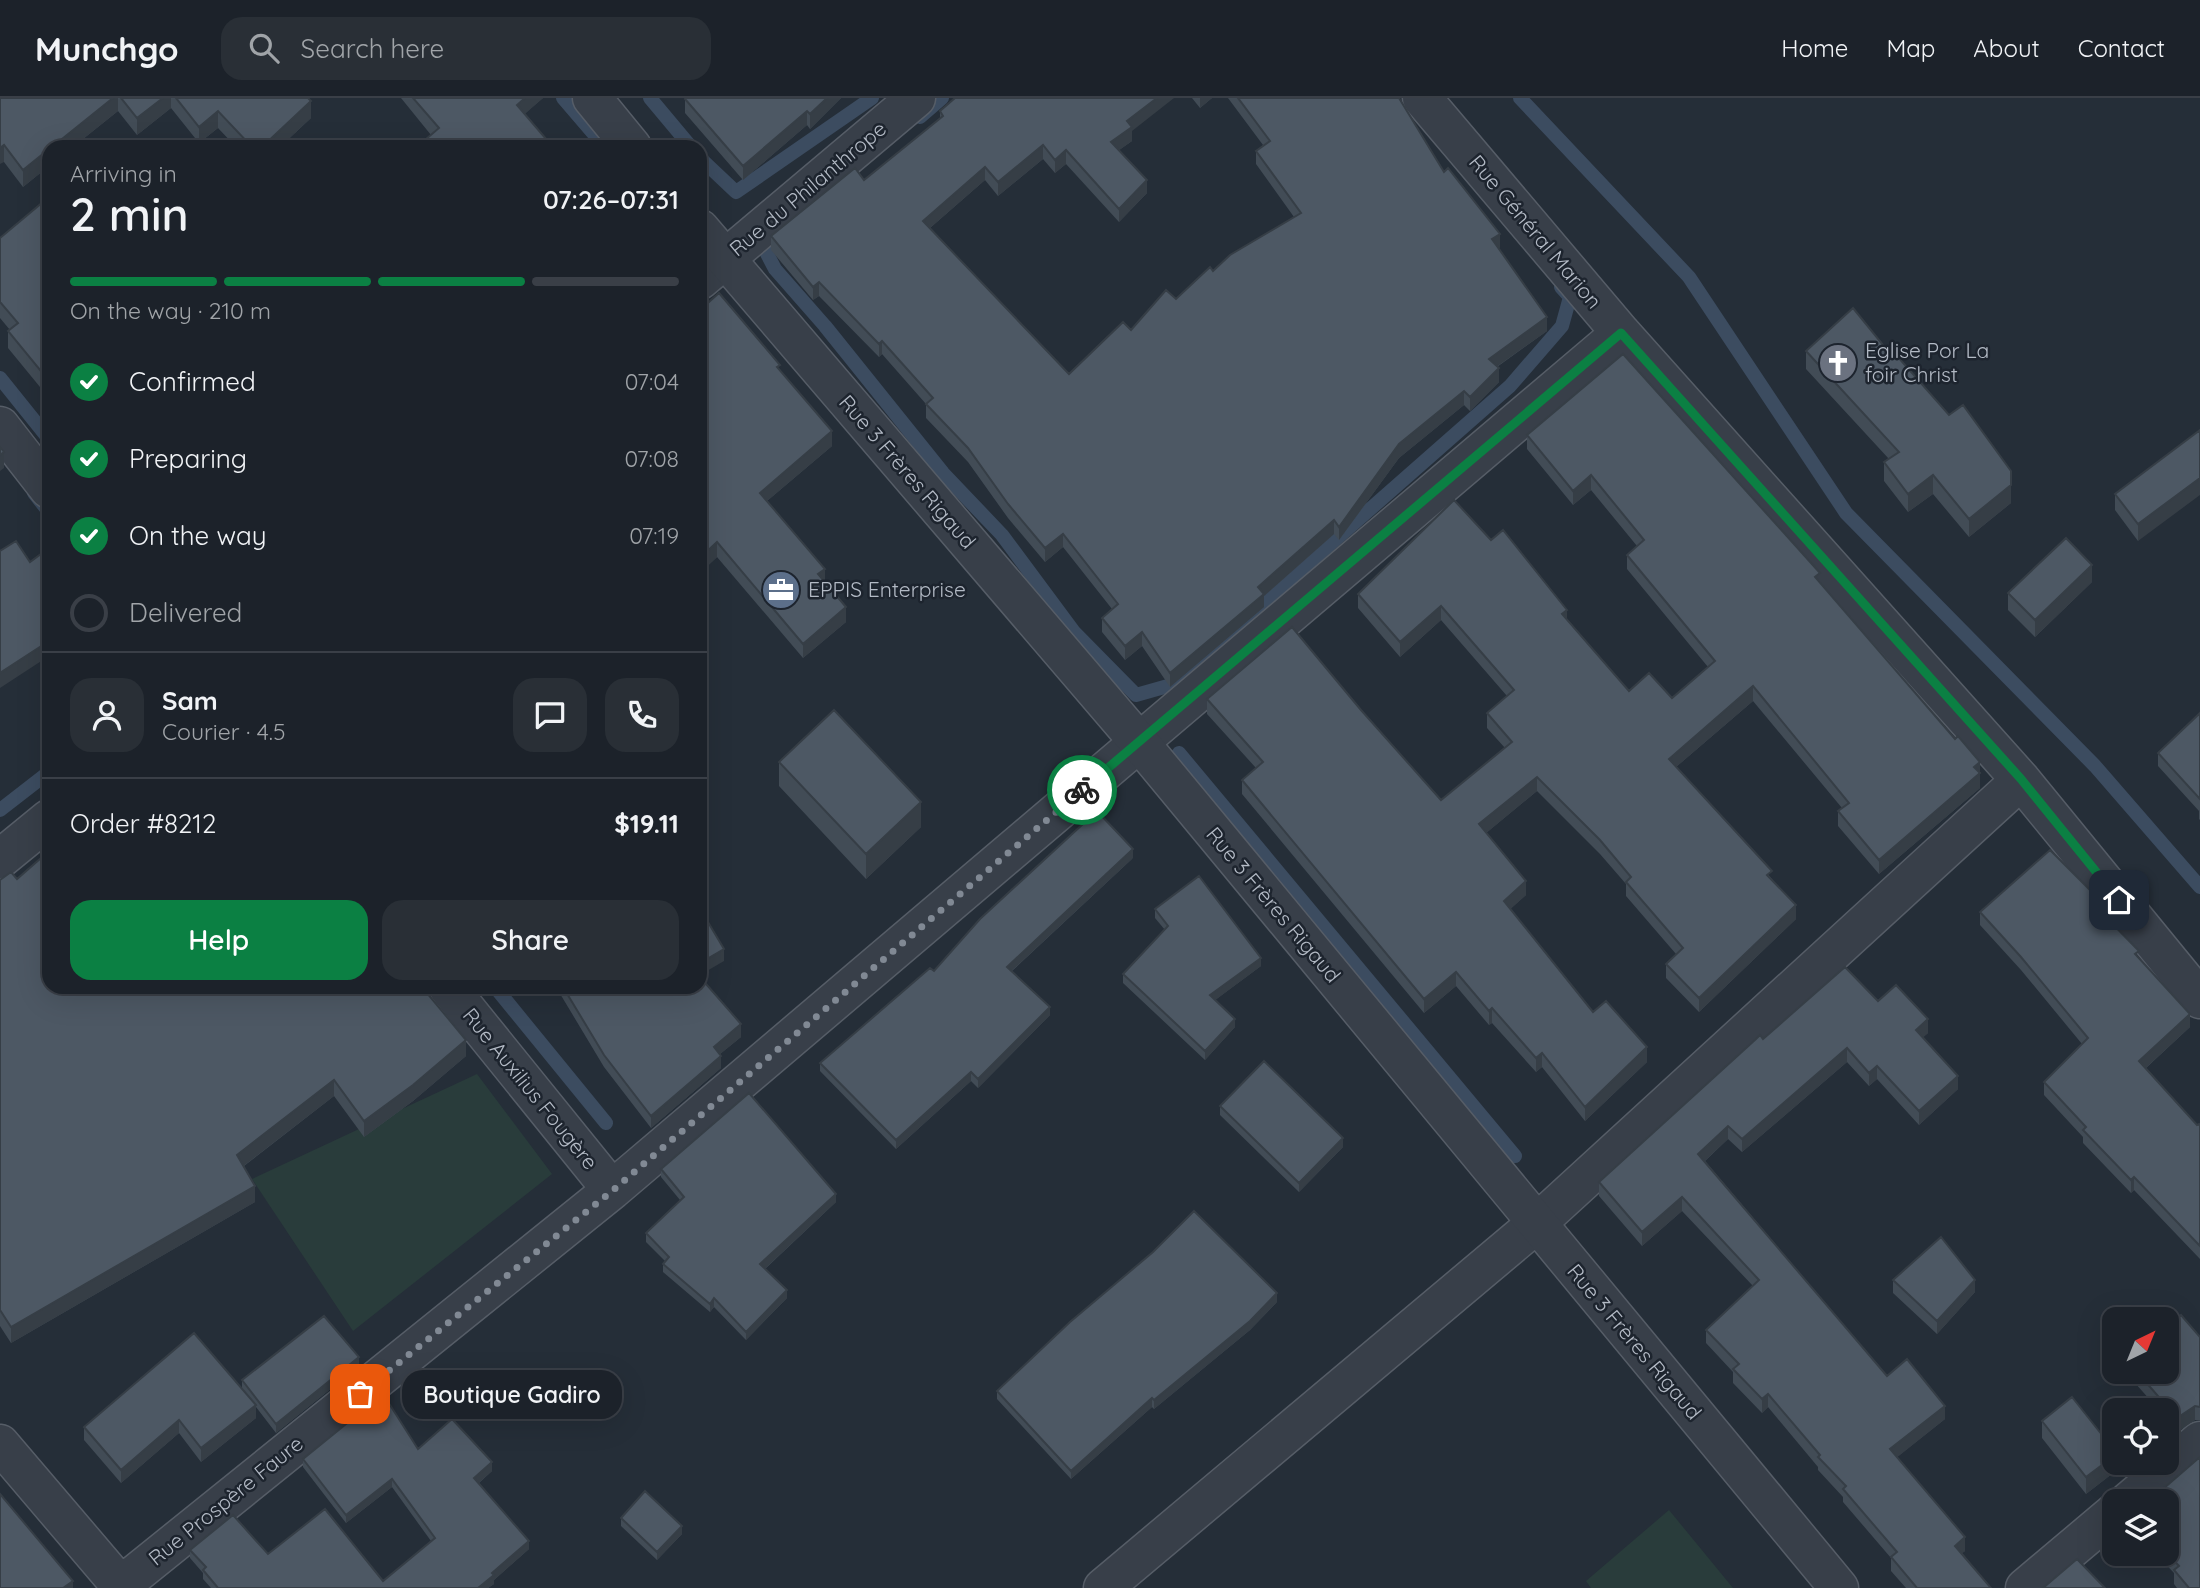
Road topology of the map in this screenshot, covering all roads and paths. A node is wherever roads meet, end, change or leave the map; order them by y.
1 (592, 98) edge
2 (916, 98) edge
3 (1422, 98) edge
4 (626, 140) edge
5 (707, 251) edge
6 (713, 270) edge
7 (1621, 333) junction
8 (0, 426) edge
9 (42, 480) edge
10 (1139, 742) junction
11 (2021, 779) junction
12 (42, 825) edge
13 (0, 859) edge
14 (454, 994) edge
15 (2200, 999) edge
16 (612, 1191) junction
17 (1536, 1224) junction
18 (2200, 1441) edge
19 (0, 1444) edge
20 (2143, 1489) edge
21 (2102, 1523) edge
22 (119, 1587) edge
23 (1103, 1588) edge
24 (1839, 1588) edge
25 (2025, 1588) edge

1 - 4 street
2 - 6 street, Rue du Philanthrope
3 - 7 street, Rue Général Marion
5 - 6 street, Rue 3 Frères Rigaud
6 - 10 street, Rue 3 Frères Rigaud
7 - 10 street, Rue Prospère Faure
7 - 11 street, Rue Général Marion
8 - 9 street
10 - 16 street, Rue Prospère Faure
10 - 17 street, Rue 3 Frères Rigaud
11 - 15 street, Rue Général Marion
11 - 17 street
12 - 13 street
14 - 16 street, Rue Auxilius Fougère
16 - 22 street, Rue Prospère Faure
17 - 23 street
17 - 24 street, Rue 3 Frères Rigaud
18 - 20 street
19 - 22 street
21 - 25 street

